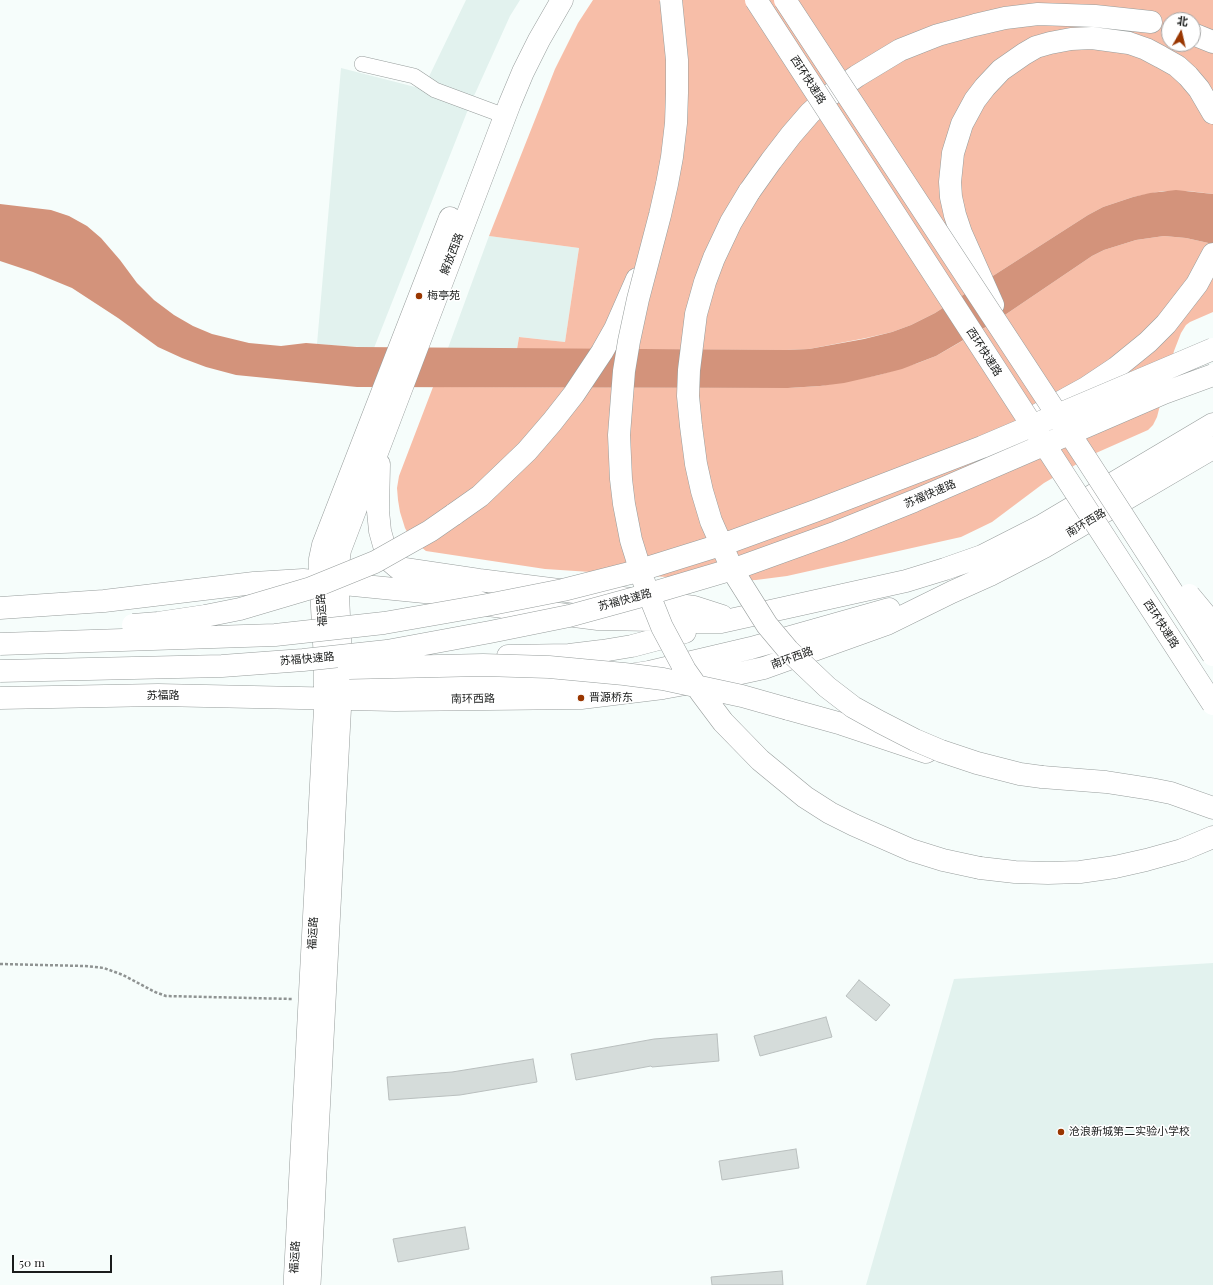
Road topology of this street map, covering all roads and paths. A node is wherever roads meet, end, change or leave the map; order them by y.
1 (546, 0) edge
2 (562, 0) edge
3 (671, 0) edge
4 (756, 0) edge
5 (785, 0) edge
6 (1051, 0) edge
7 (1160, 24) edge
8 (1201, 37) edge
9 (1213, 42) edge
10 (362, 64) dead end
11 (1213, 113) edge
12 (498, 114) junction
13 (654, 235) junction
14 (1213, 254) edge
15 (1012, 346) junction
16 (1213, 349) edge
17 (1213, 375) edge
18 (1213, 380) edge
19 (1164, 393) junction
20 (390, 395) junction
21 (1213, 424) edge
22 (379, 447) junction
23 (982, 447) junction
24 (1213, 448) edge
25 (1087, 460) junction
26 (328, 582) junction
27 (0, 608) edge
28 (727, 620) junction
29 (1213, 624) edge
30 (0, 630) edge
31 (0, 644) edge
32 (1213, 655) edge
33 (98, 669) junction
34 (0, 671) edge
35 (333, 679) junction
36 (0, 698) edge
37 (1213, 704) edge
38 (1020, 774) junction
39 (1213, 808) edge
40 (1213, 837) edge
41 (0, 964) edge
42 (275, 998) dead end
43 (315, 1034) junction
44 (294, 1285) edge
45 (310, 1285) edge

1 - 12 main road, 解放西路
2 - 12 main road, 解放西路
3 - 13 main road, bridge
4 - 37 main road, 西环快速路, bridge
5 - 15 main road, bridge
6 - 7 main road
7 - 38 main road, bridge
8 - 9 main road
10 - 12 street
11 - 15 main road, bridge
12 - 20 main road, 解放西路
13 - 30 main road, bridge
13 - 40 main road, bridge
14 - 23 main road, bridge
15 - 25 main road, bridge
16 - 23 main road, bridge
17 - 19 main road, 苏福快速路, bridge
18 - 19 main road, bridge
19 - 33 main road, 苏福快速路, bridge
20 - 22 main road, 解放西路
20 - 26 main road, 解放西路
21 - 28 main road, 南环西路
22 - 26 main road, 解放西路
22 - 28 main road
23 - 31 main road, bridge
24 - 35 main road, 南环西路
25 - 29 main road, bridge
25 - 32 main road, bridge
26 - 27 main road
26 - 28 main road, 南环西路
26 - 35 main road, 福运路
28 - 35 main road
33 - 34 main road, 苏福快速路, bridge
33 - 38 main road, bridge
35 - 36 main road, 苏福路
35 - 43 main road, 福运路
38 - 39 main road, bridge
41 - 42 path
43 - 44 main road, 福运路
43 - 45 main road, 福运路

